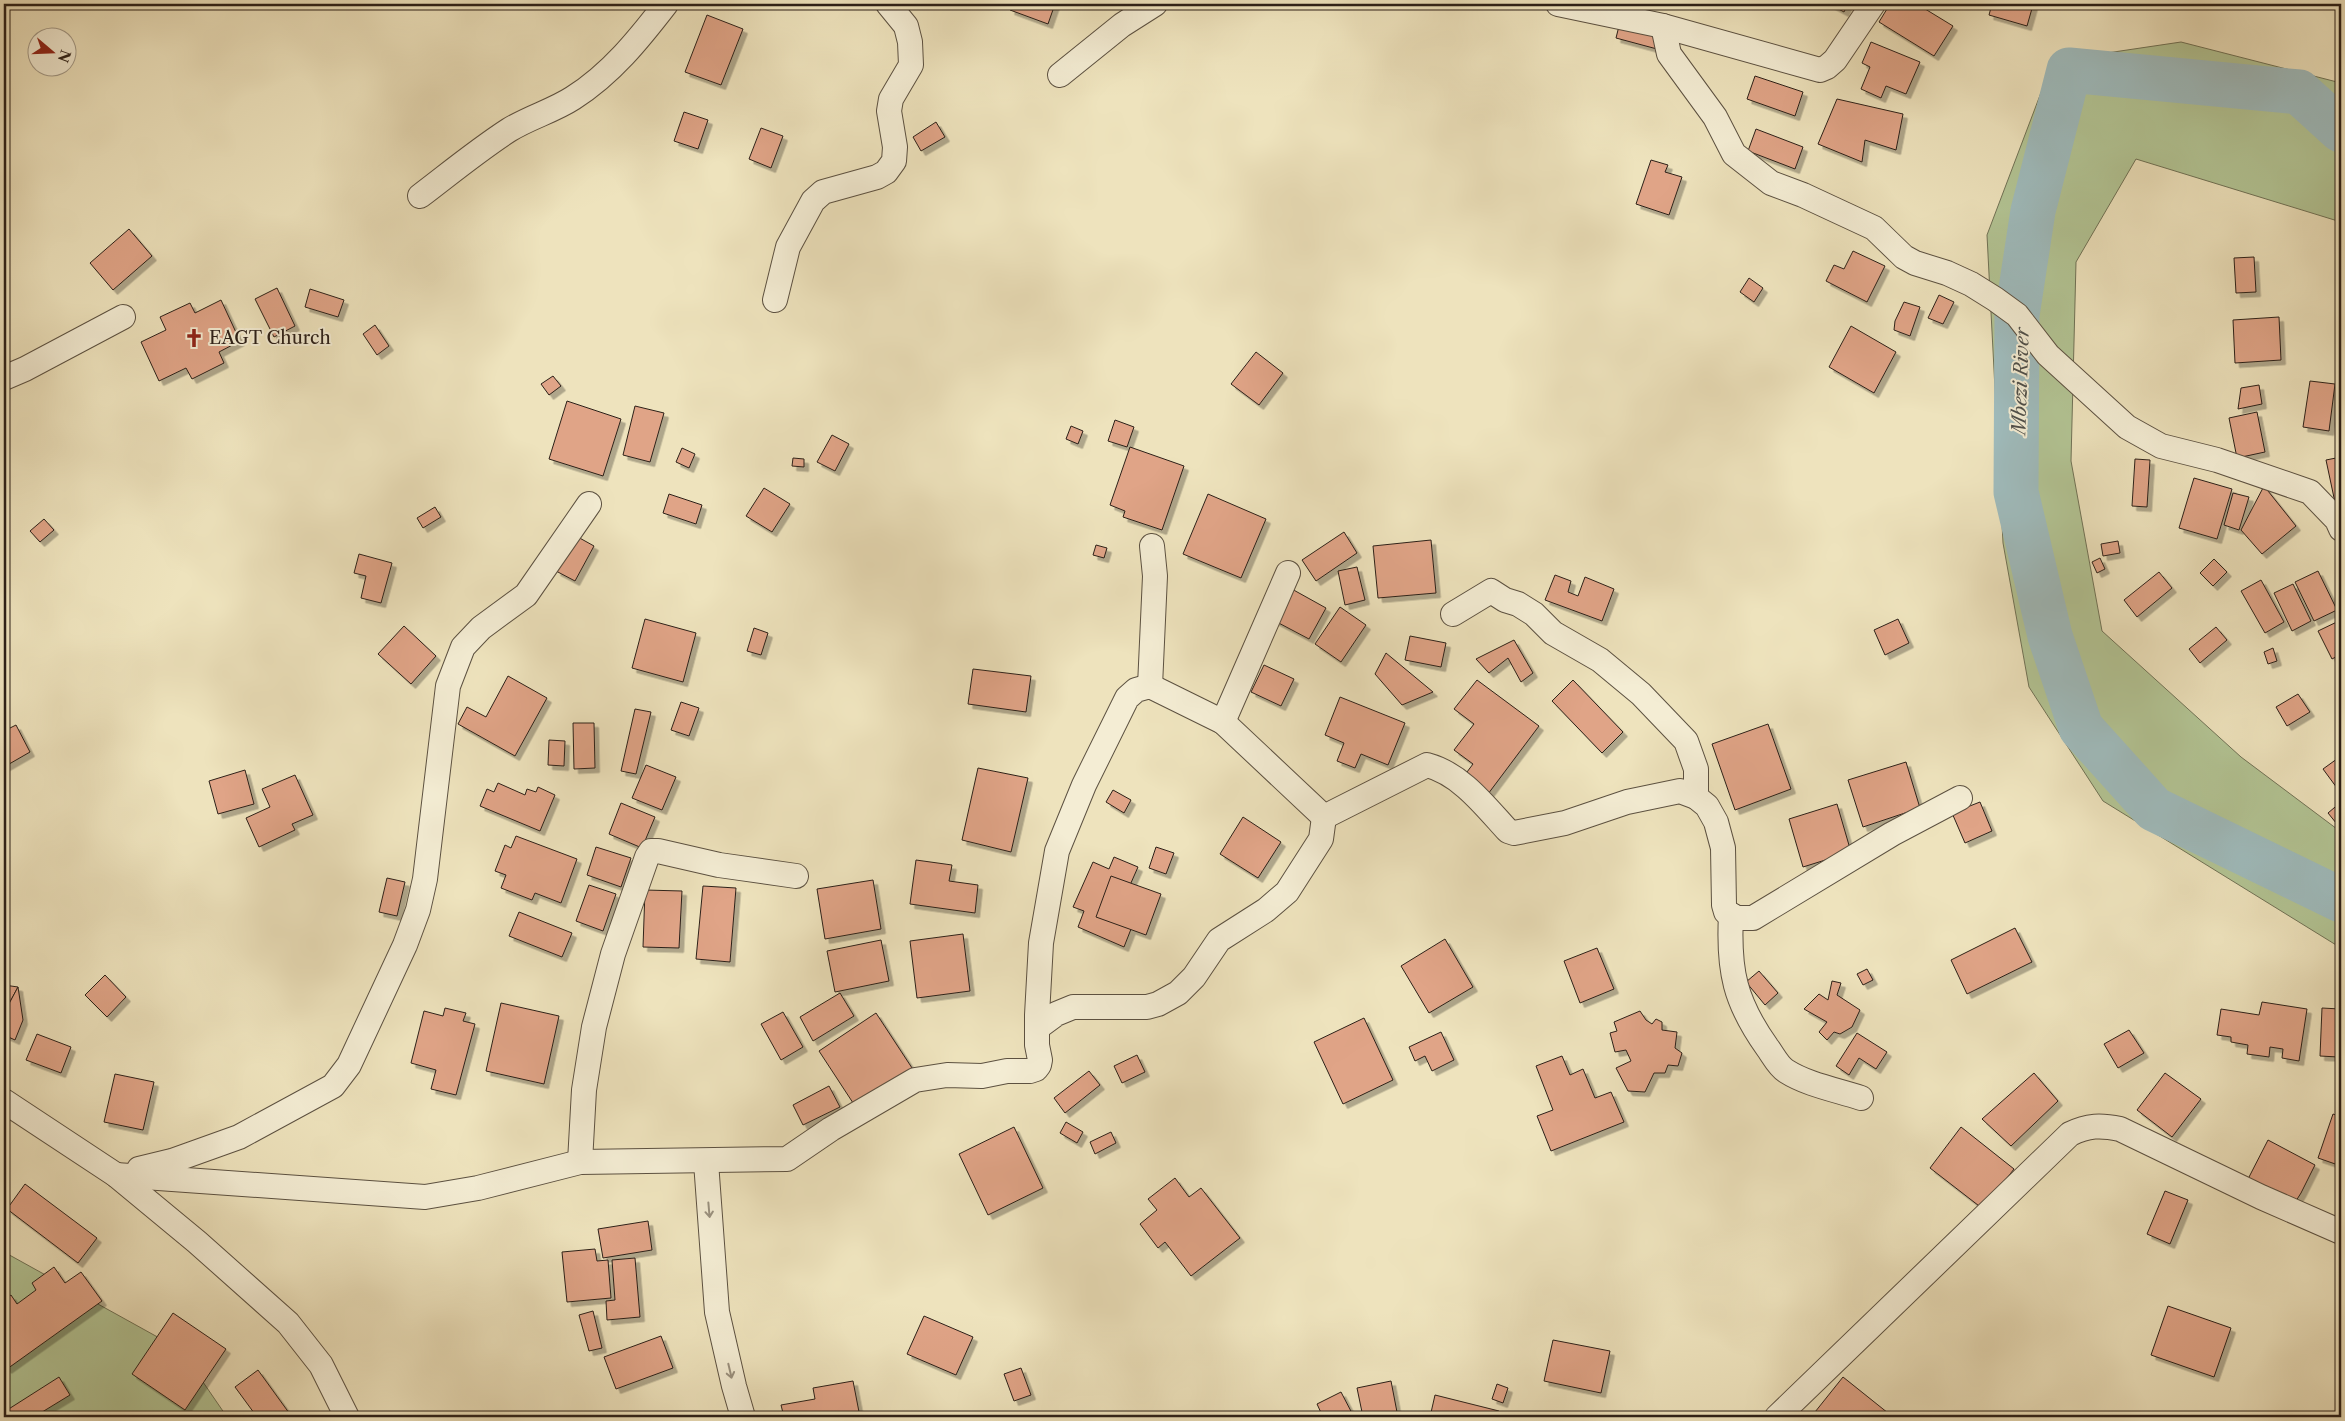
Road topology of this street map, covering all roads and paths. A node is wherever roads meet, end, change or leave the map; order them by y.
1 (666, 4) edge
2 (888, 4) edge
3 (1155, 4) edge
4 (1558, 4) edge
5 (1873, 4) edge
6 (1663, 26) junction
7 (1060, 75) dead end
8 (420, 196) dead end
9 (776, 300) dead end
10 (123, 317) dead end
11 (4, 378) edge
12 (589, 504) dead end
13 (2341, 529) edge
14 (1152, 546) dead end
15 (1288, 573) dead end
16 (1453, 614) dead end
17 (1150, 686) junction
18 (1223, 722) junction
19 (1696, 797) junction
20 (1960, 798) dead end
21 (1324, 817) junction
22 (796, 876) dead end
23 (1730, 916) junction
24 (1037, 1028) junction
25 (1861, 1098) dead end
26 (4, 1101) edge
27 (580, 1162) junction
28 (706, 1162) junction
29 (116, 1175) junction
30 (2341, 1232) edge
31 (347, 1417) edge
32 (743, 1417) edge
33 (1777, 1417) edge

1 - 8 street
2 - 9 street
3 - 7 street
4 - 6 street
5 - 6 street
6 - 13 street
10 - 11 street
12 - 29 street
14 - 17 street
15 - 18 street
16 - 19 street
17 - 18 street
17 - 24 street
18 - 21 street
19 - 21 street
19 - 23 street
20 - 23 street
21 - 24 street
22 - 27 street
23 - 25 street
24 - 28 street
26 - 29 street
27 - 28 street
27 - 29 street
28 -> 32 street
29 - 31 street
30 - 33 street

